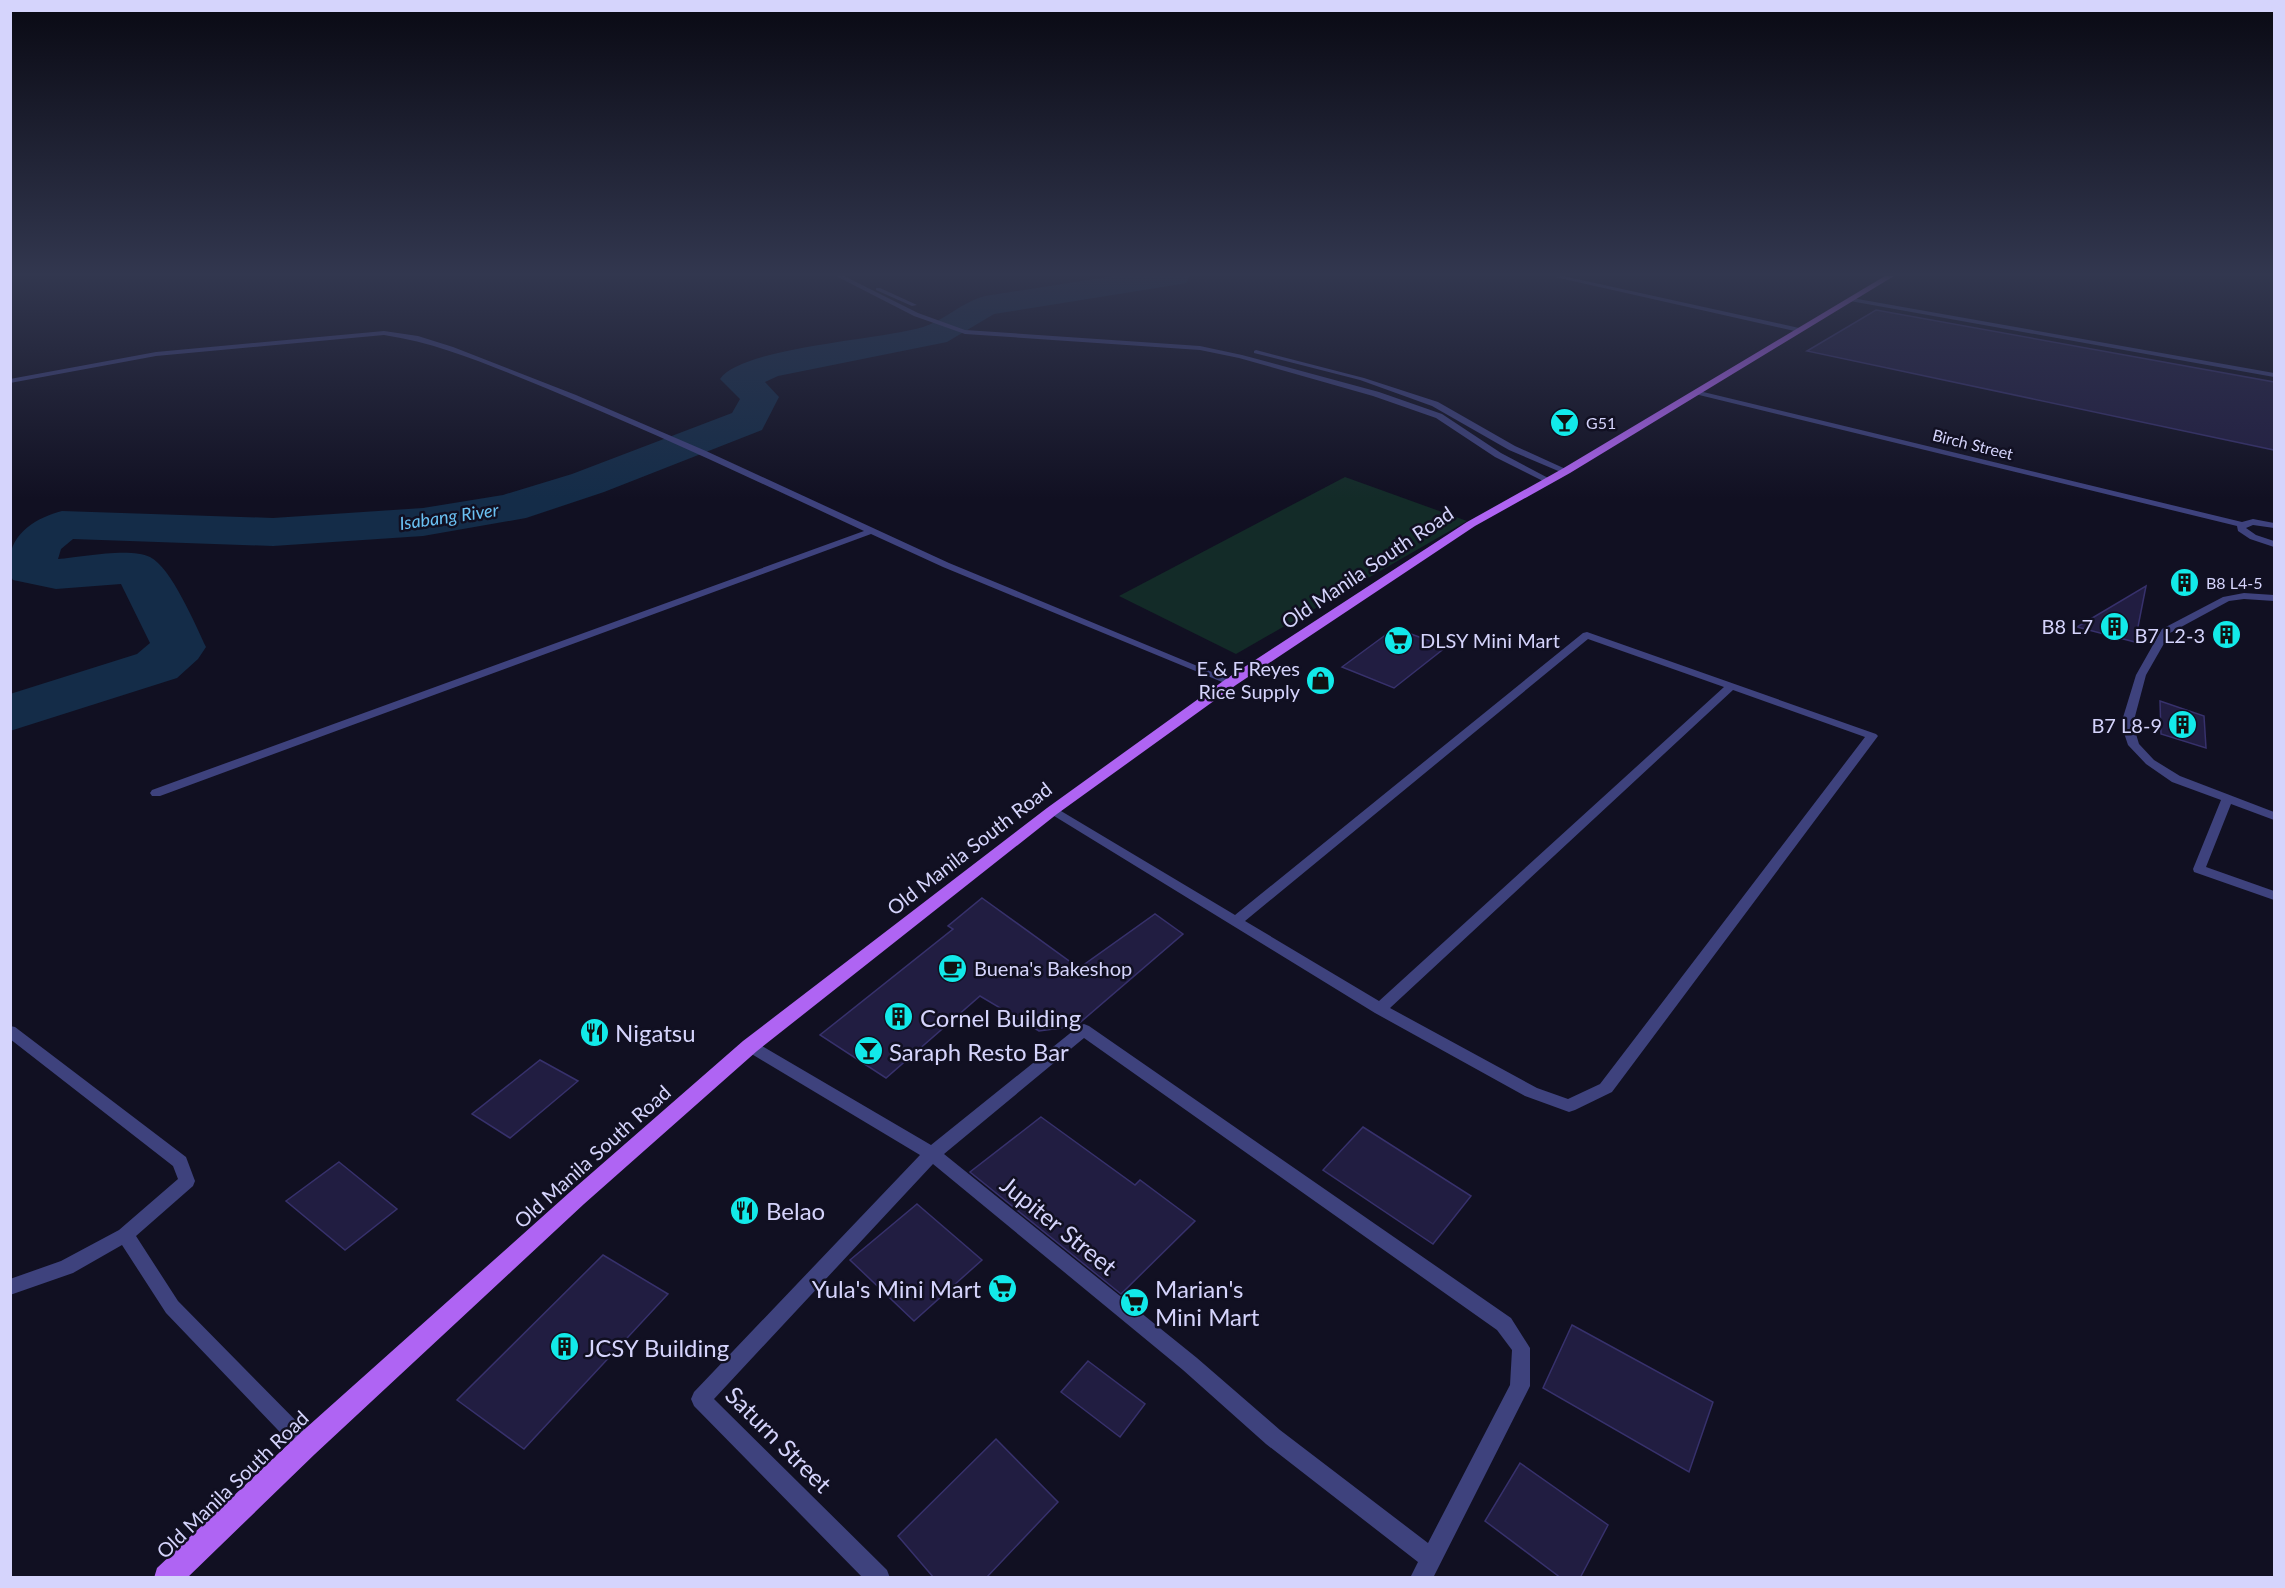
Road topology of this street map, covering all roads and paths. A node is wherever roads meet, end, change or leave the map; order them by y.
1 (198, 350) edge
2 (456, 350) edge
3 (1211, 350) edge
4 (1245, 350) edge
5 (1766, 350) edge
6 (2134, 350) edge
7 (2274, 375) edge
8 (10, 381) edge
9 (1698, 392) junction
10 (1566, 471) junction
11 (1548, 480) junction
12 (2242, 525) junction
13 (2274, 525) edge
14 (870, 531) junction
15 (2274, 544) edge
16 (2274, 598) edge
17 (1231, 682) junction
18 (1730, 687) junction
19 (156, 793) dead end
20 (2227, 799) junction
21 (1053, 812) junction
22 (2274, 816) edge
23 (2274, 896) edge
24 (1236, 921) junction
25 (1380, 1008) junction
26 (10, 1031) edge
27 (750, 1047) junction
28 (932, 1155) junction
29 (125, 1235) junction
30 (10, 1287) edge
31 (306, 1445) junction
32 (1430, 1558) junction
33 (167, 1578) edge
34 (879, 1578) edge
35 (1421, 1578) edge

1 - 8 street
2 - 14 street
3 - 11 street
4 - 10 street
5 - 9 main road, Old Manila South Road
6 - 7 street
9 - 10 main road, Old Manila South Road
9 - 12 street, Birch Street
10 - 11 main road, Old Manila South Road
11 - 17 main road, Old Manila South Road
12 - 13 street
12 - 15 street
14 - 17 street
14 - 19 street
16 - 20 street
17 - 21 main road, Old Manila South Road
18 - 24 street
18 - 25 street
18 - 25 street
20 - 22 street
20 - 23 street
21 - 24 street
21 - 27 main road, Old Manila South Road
24 - 25 street
26 - 29 street
27 - 28 street, Jupiter Street
27 - 31 main road, Old Manila South Road
28 - 32 street, Jupiter Street
28 - 32 street
28 - 34 street, Saturn Street
29 - 30 street
29 - 31 street
31 - 33 main road, Old Manila South Road
32 - 35 street

